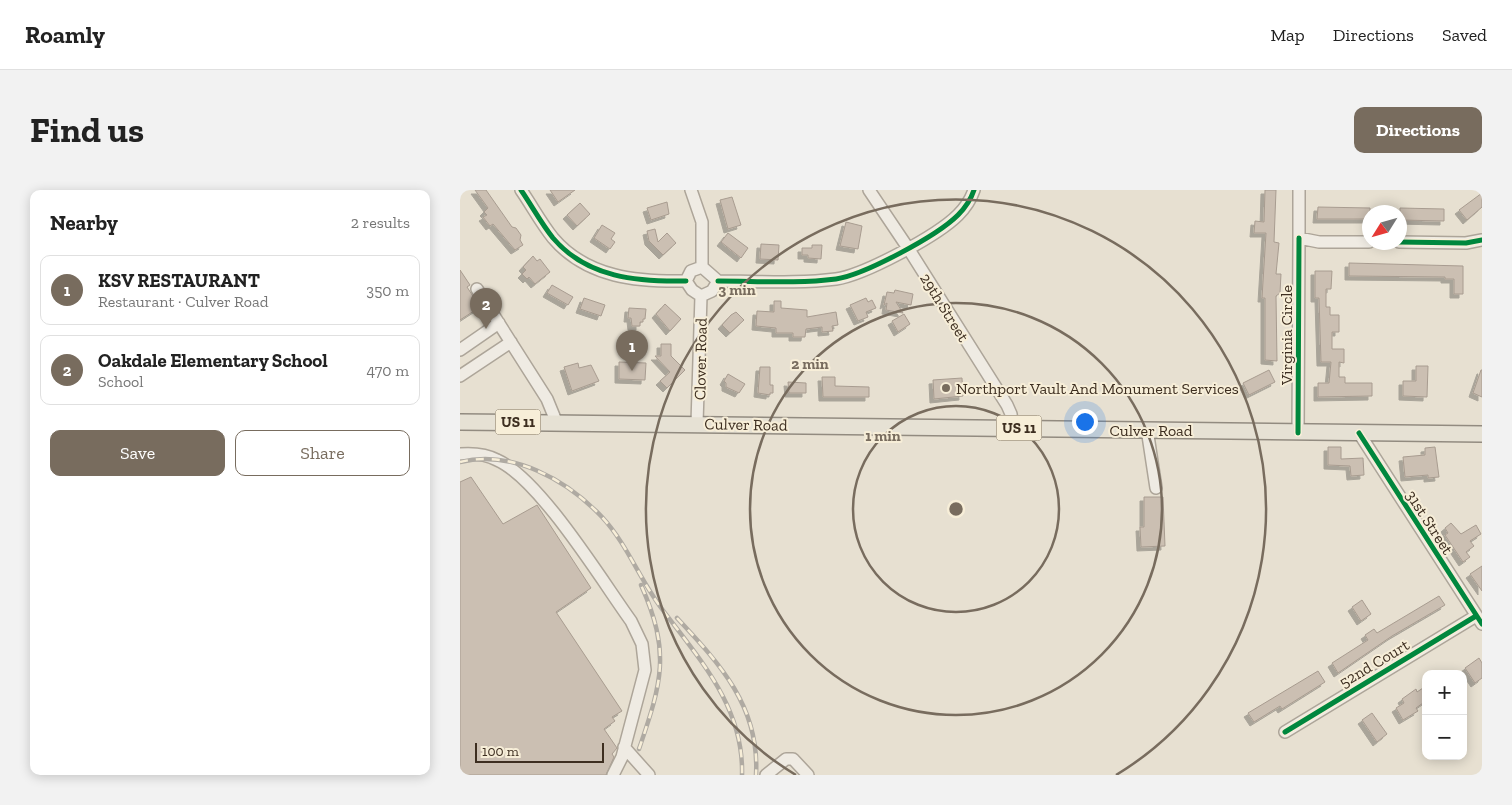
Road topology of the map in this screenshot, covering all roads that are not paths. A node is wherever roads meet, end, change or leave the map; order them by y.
1 (521, 190) edge
2 (692, 190) edge
3 (869, 190) edge
4 (974, 190) edge
5 (1299, 190) edge
6 (1299, 238) junction
7 (1482, 240) edge
8 (1362, 242) edge
9 (1407, 242) edge
10 (908, 248) junction
11 (702, 267) junction
12 (686, 281) junction
13 (718, 281) junction
14 (477, 289) dead end
15 (702, 296) junction
16 (499, 323) junction
17 (511, 342) junction
18 (460, 350) edge
19 (460, 376) edge
20 (460, 422) edge
21 (556, 422) junction
22 (697, 423) junction
23 (1013, 428) junction
24 (1147, 430) junction
25 (1298, 433) junction
26 (1358, 433) junction
27 (1482, 434) edge
28 (460, 454) edge
29 (1156, 488) dead end
30 (1479, 620) edge
31 (1285, 732) dead end
32 (624, 747) junction
33 (612, 775) edge
34 (649, 775) edge
35 (766, 775) edge
36 (808, 775) edge

1 - 12 street
2 - 11 street
3 - 10 street, 29th Street
4 - 10 street
5 - 6 street, Virginia Circle
6 - 8 street
6 - 25 street, Virginia Circle
7 - 9 street
10 - 13 street
10 - 23 street, 29th Street
11 - 12 street
11 - 13 street
12 - 15 street
13 - 15 street
14 - 16 street
15 - 22 street, Clover Road
16 - 17 street
16 - 18 street
17 - 19 street
17 - 21 street
20 - 21 main road, Culver Road / US 11
21 - 22 main road, Culver Road / US 11
22 - 23 main road, Culver Road / US 11
23 - 24 main road, Culver Road / US 11
24 - 25 main road, Culver Road / US 11
24 - 29 street
25 - 26 main road, Culver Road / US 11
26 - 27 main road, Culver Road / US 11
26 - 30 street, 31st Street
28 - 32 street
30 - 31 street, 52nd Court
32 - 33 street
32 - 34 street
35 - 36 street

